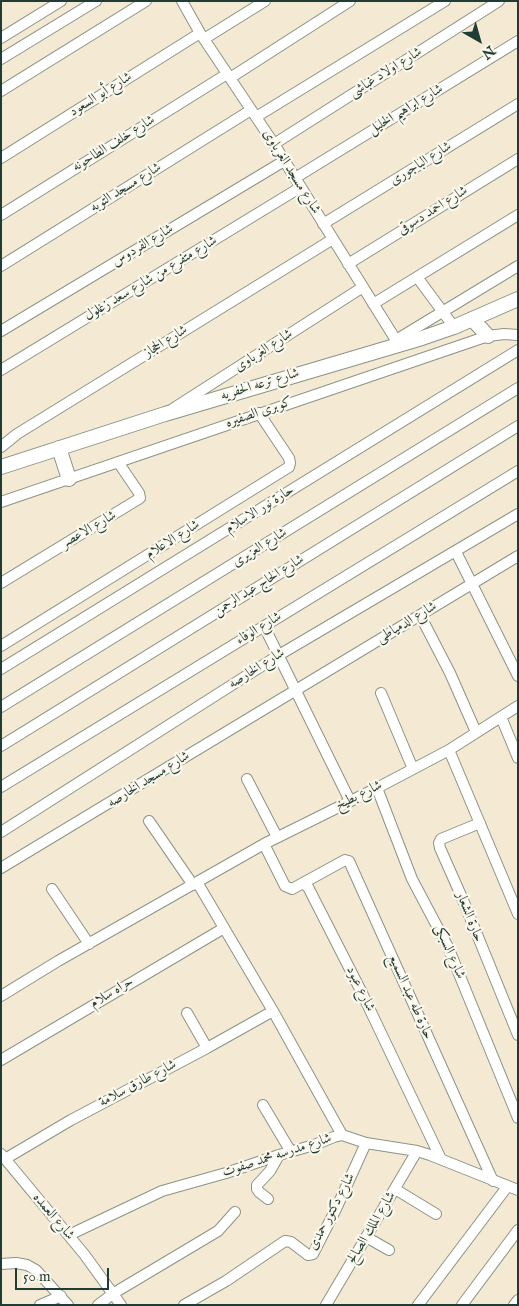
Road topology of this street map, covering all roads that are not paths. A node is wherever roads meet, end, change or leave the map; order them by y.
1 (62, 1) edge
2 (96, 1) edge
3 (146, 1) edge
4 (182, 1) edge
5 (265, 1) edge
6 (350, 1) edge
7 (445, 1) edge
8 (499, 1) edge
9 (202, 36) junction
10 (1, 38) edge
11 (518, 41) edge
12 (1, 59) edge
13 (228, 76) junction
14 (1, 91) edge
15 (518, 104) edge
16 (253, 114) junction
17 (274, 144) junction
18 (1, 158) edge
19 (518, 159) edge
20 (284, 161) junction
21 (295, 178) junction
22 (301, 187) junction
23 (1, 215) edge
24 (518, 215) edge
25 (324, 224) junction
26 (333, 239) junction
27 (348, 264) junction
28 (1, 266) edge
29 (518, 266) edge
30 (418, 277) junction
31 (363, 287) junction
32 (518, 300) edge
33 (373, 304) junction
34 (442, 312) junction
35 (472, 320) junction
36 (454, 327) junction
37 (1, 331) edge
38 (518, 335) edge
39 (488, 336) junction
40 (397, 342) junction
41 (518, 350) edge
42 (1, 370) edge
43 (518, 388) edge
44 (259, 413) junction
45 (165, 414) junction
46 (518, 426) edge
47 (1, 447) edge
48 (59, 448) junction
49 (118, 462) junction
50 (1, 467) edge
51 (518, 471) edge
52 (69, 479) junction
53 (1, 502) edge
54 (518, 514) edge
55 (456, 552) junction
56 (518, 556) edge
57 (1, 583) edge
58 (472, 584) junction
59 (420, 615) junction
60 (264, 626) junction
61 (1, 646) edge
62 (279, 655) junction
63 (1, 669) edge
64 (518, 676) edge
65 (296, 689) junction
66 (381, 693) dead end
67 (518, 706) edge
68 (1, 707) edge
69 (500, 717) junction
70 (476, 732) junction
71 (1, 746) edge
72 (449, 750) junction
73 (518, 758) edge
74 (413, 769) junction
75 (247, 779) dead end
76 (1, 787) edge
77 (377, 788) junction
78 (350, 801) junction
79 (149, 820) dead end
80 (480, 823) junction
81 (1, 832) edge
82 (277, 837) junction
83 (264, 844) junction
84 (1, 868) edge
85 (303, 883) junction
86 (195, 884) junction
87 (52, 889) dead end
88 (518, 914) edge
89 (224, 928) junction
90 (89, 944) junction
91 (1, 996) edge
92 (272, 1011) junction
93 (187, 1014) dead end
94 (518, 1035) edge
95 (207, 1048) junction
96 (1, 1060) edge
97 (263, 1105) dead end
98 (518, 1118) edge
99 (342, 1135) junction
100 (366, 1144) junction
101 (417, 1151) junction
102 (291, 1152) junction
103 (280, 1155) junction
104 (441, 1159) junction
105 (4, 1162) edge
106 (493, 1181) junction
107 (507, 1187) junction
108 (395, 1189) junction
109 (518, 1190) edge
110 (268, 1199) dead end
111 (235, 1212) dead end
112 (436, 1214) dead end
113 (518, 1230) edge
114 (69, 1235) junction
115 (366, 1237) junction
116 (389, 1250) dead end
117 (1, 1264) edge
118 (114, 1293) junction
119 (60, 1296) junction
120 (518, 1300) edge
121 (40, 1305) edge
122 (68, 1305) edge
123 (98, 1305) edge
124 (121, 1305) edge
125 (184, 1305) edge
126 (326, 1305) edge
127 (418, 1305) edge
128 (462, 1305) edge
129 (514, 1305) edge

1 - 10 street
2 - 12 street
3 - 14 street
4 - 9 street, شارع مسجد الغرباوى
5 - 9 street, شارع أبو السعود
6 - 13 street, شارع خلف الطاحونه
7 - 16 street, شارع مسجد التوبه
8 - 17 street, شارع اولاد غباشى
9 - 13 street, شارع مسجد الغرباوى
9 - 18 street, شارع أبو السعود
11 - 21 street, شارع ابراهيم الخليل
13 - 16 street, شارع مسجد الغرباوى
13 - 23 street, شارع خلف الطاحونه
15 - 25 street, شارع الباجورى
16 - 17 street, شارع مسجد الغرباوى
16 - 28 street, شارع مسجد التوبه
17 - 20 street, شارع مسجد الغرباوى
19 - 27 street, شارع احمد دسوقى
20 - 21 street, شارع مسجد الغرباوى
20 - 37 street, شارع الفردوس
21 - 22 street, شارع مسجد الغرباوى
22 - 25 street, شارع مسجد الغرباوى
22 - 42 street, شارع متفرع من شارع سعد زغلول
24 - 30 street
25 - 26 street, شارع مسجد الغرباوى
26 - 27 street, شارع مسجد الغرباوى
26 - 47 street, شارع الحجاز
27 - 31 street, شارع مسجد الغرباوى
29 - 34 street
30 - 33 street
30 - 34 street
31 - 33 street, شارع مسجد الغرباوى
31 - 45 street, شارع الغرباوى
32 - 35 street, شارع ترعه الحفريه
33 - 40 street, شارع مسجد الغرباوى
34 - 36 street
34 - 40 street
35 - 36 street, شارع ترعه الحفريه
35 - 39 street
36 - 40 street, شارع ترعه الحفريه
38 - 39 street, كوبرى الصفيره
39 - 44 street, كوبرى الصفيره
40 - 45 street, شارع ترعه الحفريه
41 - 63 street, حارة نور الاسلام
43 - 68 street, شارع العزيرى
44 - 49 street, كوبرى الصفيره
44 - 61 street, شارع الاعلام
45 - 48 street, شارع ترعه الحفريه
46 - 71 street, شارع الحاج عبد الرحمن
48 - 50 street, شارع ترعه الحفريه
48 - 52 street
49 - 52 street, كوبرى الصفيره
49 - 57 street, شارع الاعصر
51 - 60 street, شارع الوفاء
52 - 53 street, كوبرى الصفيره
54 - 55 street, شارع الخارصه
55 - 58 street
55 - 62 street, شارع الخارصه
56 - 58 street, شارع الدمياطى
58 - 59 street, شارع الدمياطى
58 - 64 street
59 - 65 street, شارع الدمياطى
59 - 70 street
60 - 62 street
60 - 76 street, شارع الوفاء
62 - 65 street
62 - 81 street, شارع الخارصه
65 - 78 street
65 - 84 street, شارع مسجد الخارصه
66 - 74 street
67 - 69 street, شارع بطيخ
69 - 70 street, شارع بطيخ
69 - 73 street
70 - 72 street, شارع بطيخ
72 - 74 street, شارع بطيخ
72 - 80 street
74 - 77 street, شارع بطيخ
75 - 82 street
77 - 78 street, شارع بطيخ
77 - 98 street, شارع السبكى
78 - 82 street, شارع بطيخ
79 - 86 street
80 - 88 street
80 - 94 street, حارة الشعار
82 - 83 street, شارع بطيخ
83 - 85 street
83 - 86 street, شارع بطيخ
85 - 104 street, شارع عبود
85 - 106 street, حارة طه عبد السميع
86 - 89 street
86 - 90 street, شارع بطيخ
87 - 90 street
89 - 92 street
89 - 96 street, حراه سلام
90 - 91 street, شارع بطيخ
92 - 95 street, شارع طارق سلامة
92 - 99 street
93 - 95 street
95 - 105 street, شارع طارق سلامة
97 - 102 street
99 - 100 street, شارع مدرسه محمد صفوت
99 - 102 street, شارع مدرسه محمد صفوت
100 - 101 street, شارع مدرسه محمد صفوت
100 - 125 street, شارع دكتور حمدى
101 - 104 street, شارع مدرسه محمد صفوت
101 - 108 street, شارع الملك الصالح
102 - 103 street, شارع مدرسه محمد صفوت
103 - 110 street
103 - 114 street, شارع مدرسه محمد صفوت
104 - 106 street, شارع مدرسه محمد صفوت
105 - 114 street, شارع العمده
106 - 107 street, شارع مدرسه محمد صفوت
107 - 109 street, شارع مدرسه محمد صفوت
107 - 127 street
108 - 112 street
108 - 115 street, شارع الملك الصالح
111 - 118 street
113 - 128 street
114 - 118 street, شارع العمده
115 - 116 street
115 - 126 street, شارع الملك الصالح
117 - 119 street
118 - 123 street
118 - 124 street, شارع العمده
119 - 121 street
119 - 122 street
120 - 129 street

